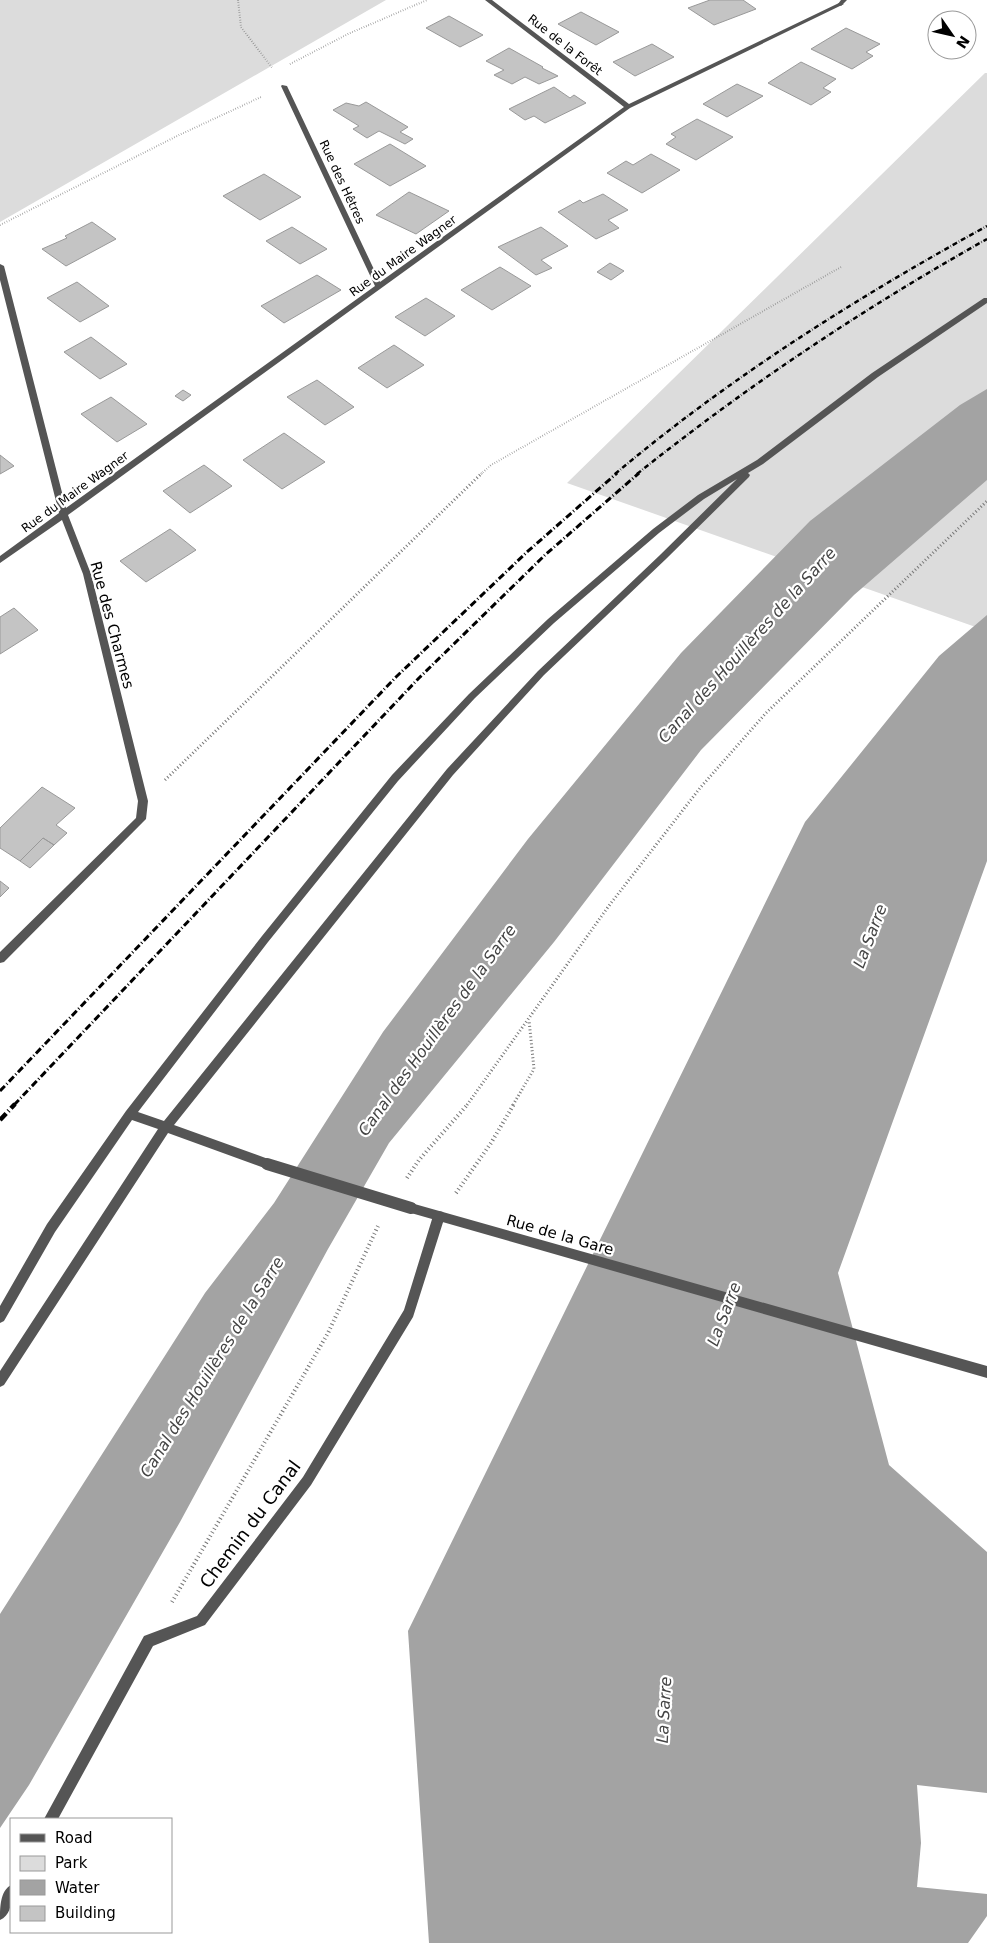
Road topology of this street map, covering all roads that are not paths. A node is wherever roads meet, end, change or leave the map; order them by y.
1 (488, 0) edge
2 (842, 2) edge
3 (284, 86) road end
4 (628, 108) junction
5 (0, 266) edge
6 (379, 287) junction
7 (987, 300) edge
8 (760, 462) junction
9 (63, 513) junction
10 (0, 560) edge
11 (0, 959) edge
12 (130, 1114) junction
13 (164, 1128) junction
14 (439, 1216) junction
15 (0, 1317) edge
16 (987, 1372) edge
17 (0, 1381) edge
18 (52, 1818) edge
19 (10, 1894) edge
20 (0, 1912) edge

1 - 4 street, Rue de la Forêt
2 - 4 street, Rue du Maire Wagner
3 - 6 street, Rue des Hêtres
4 - 6 street, Rue du Maire Wagner
5 - 9 street, Rue des Charmes
6 - 9 street, Rue du Maire Wagner
7 - 8 street
8 - 12 street
8 - 13 street
9 - 10 street, Rue du Maire Wagner
9 - 11 street, Rue des Charmes
12 - 13 street, Rue de la Gare
12 - 15 street
13 - 14 street, Rue de la Gare, bridge
13 - 17 street
14 - 16 street, Rue de la Gare
14 - 18 street, Chemin du Canal
19 - 20 street

